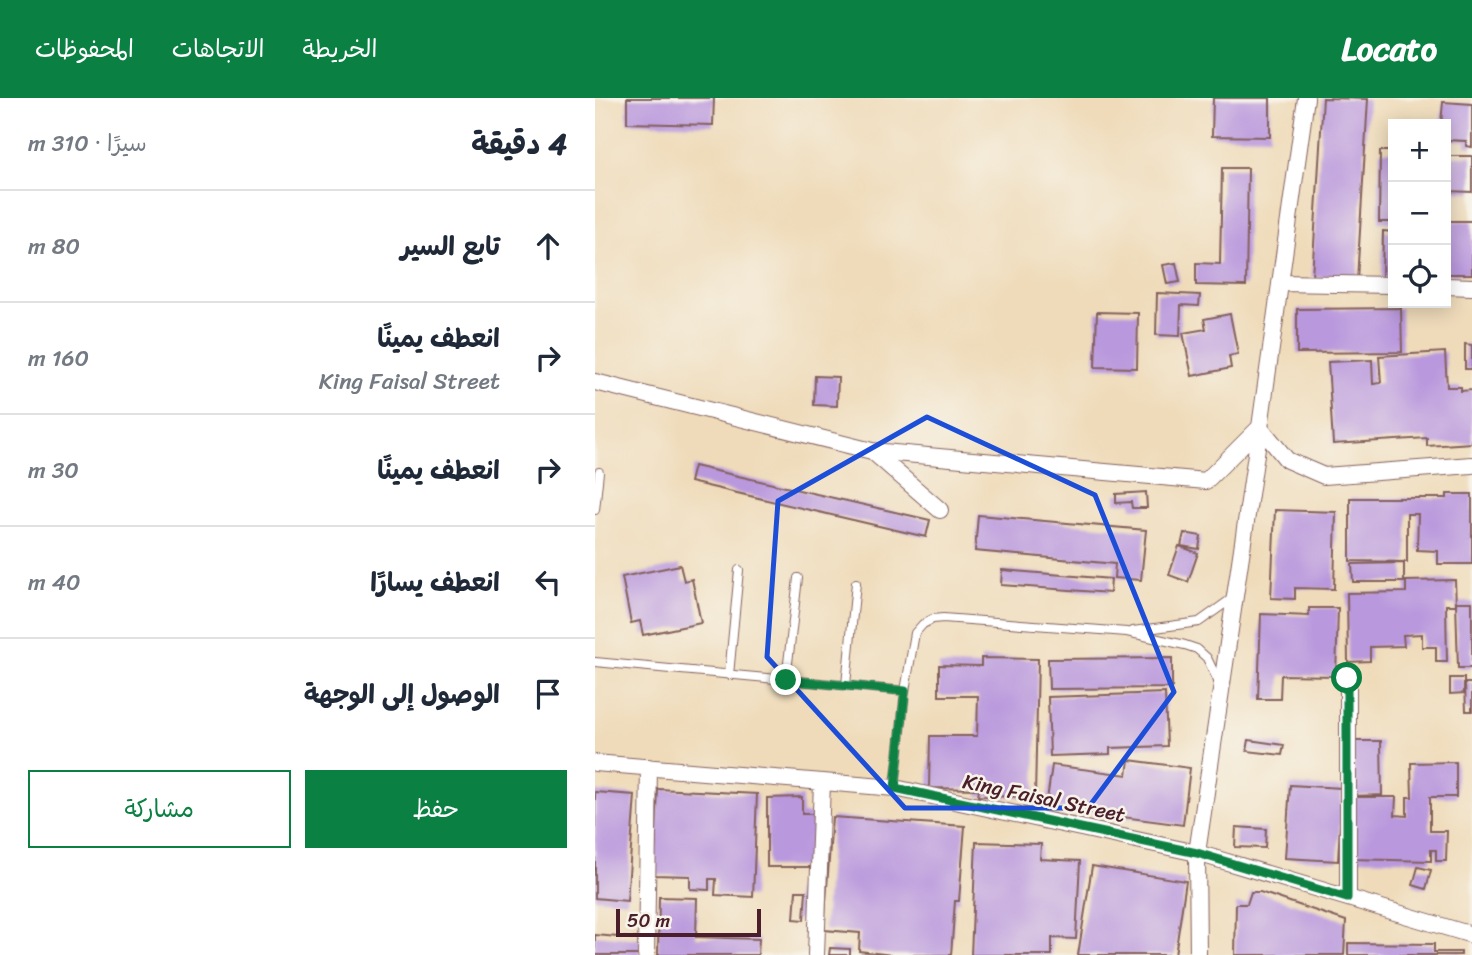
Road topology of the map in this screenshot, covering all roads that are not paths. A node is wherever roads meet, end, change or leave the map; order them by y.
1 (1305, 98) edge
2 (1280, 284) junction
3 (1388, 285) edge
4 (1451, 286) edge
5 (1472, 287) edge
6 (595, 382) edge
7 (1260, 427) junction
8 (872, 451) junction
9 (1472, 465) edge
10 (599, 472) dead end
11 (595, 510) edge
12 (940, 510) dead end
13 (739, 570) dead end
14 (797, 578) dead end
15 (856, 583) dead end
16 (1235, 596) junction
17 (1127, 632) junction
18 (595, 663) edge
19 (729, 675) junction
20 (1347, 678) dead end
21 (786, 680) junction
22 (846, 685) junction
23 (1221, 688) junction
24 (905, 691) junction
25 (595, 763) edge
26 (649, 767) junction
27 (821, 782) junction
28 (895, 788) junction
29 (1197, 853) junction
30 (1347, 898) junction
31 (1472, 935) edge
32 (646, 955) edge
33 (816, 955) edge
34 (1198, 955) edge

1 - 2 street
2 - 3 street
2 - 7 street
4 - 5 street
6 - 8 street
7 - 8 street
7 - 9 street
7 - 16 street
8 - 12 street
10 - 11 lane
13 - 19 lane
14 - 21 lane
15 - 22 lane
16 - 17 lane
16 - 23 street
17 - 23 lane
17 - 24 lane
18 - 19 lane
19 - 21 lane
20 - 30 street
21 - 22 lane
22 - 24 lane
23 - 29 street
24 - 28 lane
25 - 26 street, King Faisal Street
26 - 27 street, King Faisal Street
26 - 32 street
27 - 28 street, King Faisal Street
27 - 33 street
28 - 29 street, King Faisal Street
29 - 30 street, King Faisal Street
29 - 34 street
30 - 31 street, King Faisal Street

